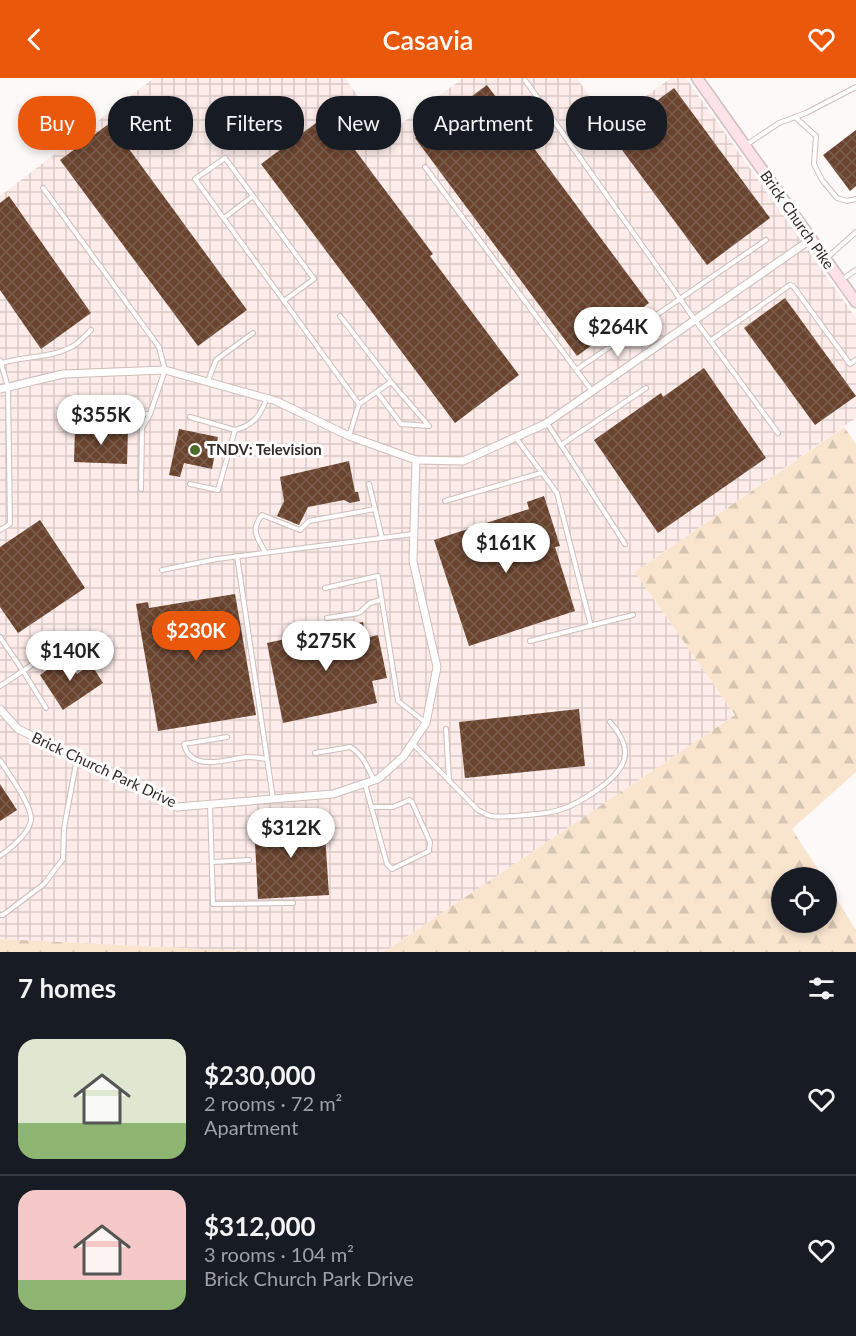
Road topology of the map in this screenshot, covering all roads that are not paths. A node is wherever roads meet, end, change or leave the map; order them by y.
1 (697, 78) edge
2 (525, 80) dead end
3 (856, 87) edge
4 (795, 117) junction
5 (744, 146) junction
6 (425, 167) dead end
7 (43, 188) dead end
8 (253, 196) junction
9 (856, 199) edge
10 (224, 218) junction
11 (856, 232) edge
12 (766, 240) dead end
13 (810, 240) junction
14 (825, 260) junction
15 (856, 270) edge
16 (840, 280) junction
17 (680, 299) junction
18 (285, 300) junction
19 (856, 302) edge
20 (340, 316) dead end
21 (694, 320) junction
22 (91, 330) dead end
23 (253, 333) dead end
24 (710, 341) junction
25 (856, 360) edge
26 (1, 361) edge
27 (165, 370) junction
28 (576, 370) junction
29 (208, 381) junction
30 (391, 382) junction
31 (4, 388) edge
32 (646, 388) dead end
33 (592, 391) junction
34 (377, 392) junction
35 (267, 398) junction
36 (359, 404) junction
37 (80, 411) dead end
38 (150, 414) junction
39 (190, 417) dead end
40 (546, 423) junction
41 (235, 430) junction
42 (778, 433) dead end
43 (349, 436) junction
44 (516, 437) junction
45 (561, 445) junction
46 (416, 460) junction
47 (541, 472) junction
48 (189, 484) dead end
49 (369, 484) dead end
50 (141, 489) dead end
51 (445, 501) dead end
52 (375, 509) junction
53 (0, 530) edge
54 (414, 534) junction
55 (382, 538) junction
56 (625, 544) dead end
57 (265, 552) junction
58 (237, 556) junction
59 (162, 570) dead end
60 (325, 588) dead end
61 (381, 600) junction
62 (633, 615) dead end
63 (327, 618) dead end
64 (591, 626) junction
65 (0, 637) edge
66 (70, 638) dead end
67 (530, 641) dead end
68 (23, 671) junction
69 (0, 686) edge
70 (46, 708) dead end
71 (0, 709) edge
72 (610, 722) dead end
73 (426, 723) junction
74 (446, 729) dead end
75 (227, 736) dead end
76 (412, 743) junction
77 (315, 753) dead end
78 (77, 758) junction
79 (267, 759) junction
80 (0, 760) edge
81 (374, 781) junction
82 (449, 782) junction
83 (365, 784) junction
84 (273, 799) junction
85 (210, 804) junction
86 (372, 807) junction
87 (0, 856) edge
88 (249, 860) dead end
89 (212, 862) junction
90 (293, 903) dead end
91 (0, 915) edge

1 - 5 main road, Brick Church Pike
2 - 17 lane
3 - 4 lane
4 - 5 lane
4 - 9 lane
5 - 13 main road, Brick Church Pike
6 - 28 lane
7 - 27 lane
8 - 10 lane
8 - 10 lane
8 - 18 lane
10 - 18 lane
11 - 14 lane
12 - 17 lane
13 - 14 main road, Brick Church Pike
13 - 21 street
14 - 16 main road, Brick Church Pike
15 - 16 lane
16 - 19 main road, Brick Church Pike
17 - 21 lane
17 - 28 lane
18 - 36 lane
20 - 30 lane
21 - 24 lane
21 - 33 street
22 - 26 lane
23 - 29 lane
24 - 25 lane
24 - 42 lane
26 - 31 lane
27 - 29 street
27 - 31 street
27 - 38 lane
28 - 33 lane
29 - 35 street
30 - 34 lane
30 - 34 lane
31 - 53 lane
32 - 45 lane
33 - 40 street
34 - 36 lane
35 - 41 lane
35 - 43 street
36 - 43 lane
37 - 38 lane
38 - 50 lane
39 - 41 lane
40 - 44 street
40 - 45 lane
41 - 48 lane
43 - 46 street
44 - 46 street
44 - 47 lane
45 - 56 lane
46 - 54 street, Brick Church Park Drive
47 - 51 lane
47 - 64 lane
49 - 52 lane
52 - 55 lane
52 - 57 lane
54 - 55 lane
54 - 73 street, Brick Church Park Drive
55 - 57 lane
57 - 58 lane
58 - 59 lane
58 - 79 lane
60 - 61 lane
61 - 63 lane
61 - 73 lane
62 - 64 lane
64 - 67 lane
65 - 68 lane
66 - 68 lane
68 - 69 lane
68 - 70 lane
71 - 78 street, Brick Church Park Drive
72 - 82 lane
73 - 76 street, Brick Church Park Drive
74 - 82 lane
75 - 79 lane
76 - 81 street, Brick Church Park Drive
76 - 82 lane
77 - 81 lane
78 - 85 street, Brick Church Park Drive
78 - 91 lane
79 - 84 lane
80 - 87 lane
81 - 83 street, Brick Church Park Drive
83 - 84 street, Brick Church Park Drive
83 - 86 lane
84 - 85 street, Brick Church Park Drive
85 - 89 lane
86 - 86 lane
88 - 89 lane
89 - 90 lane

